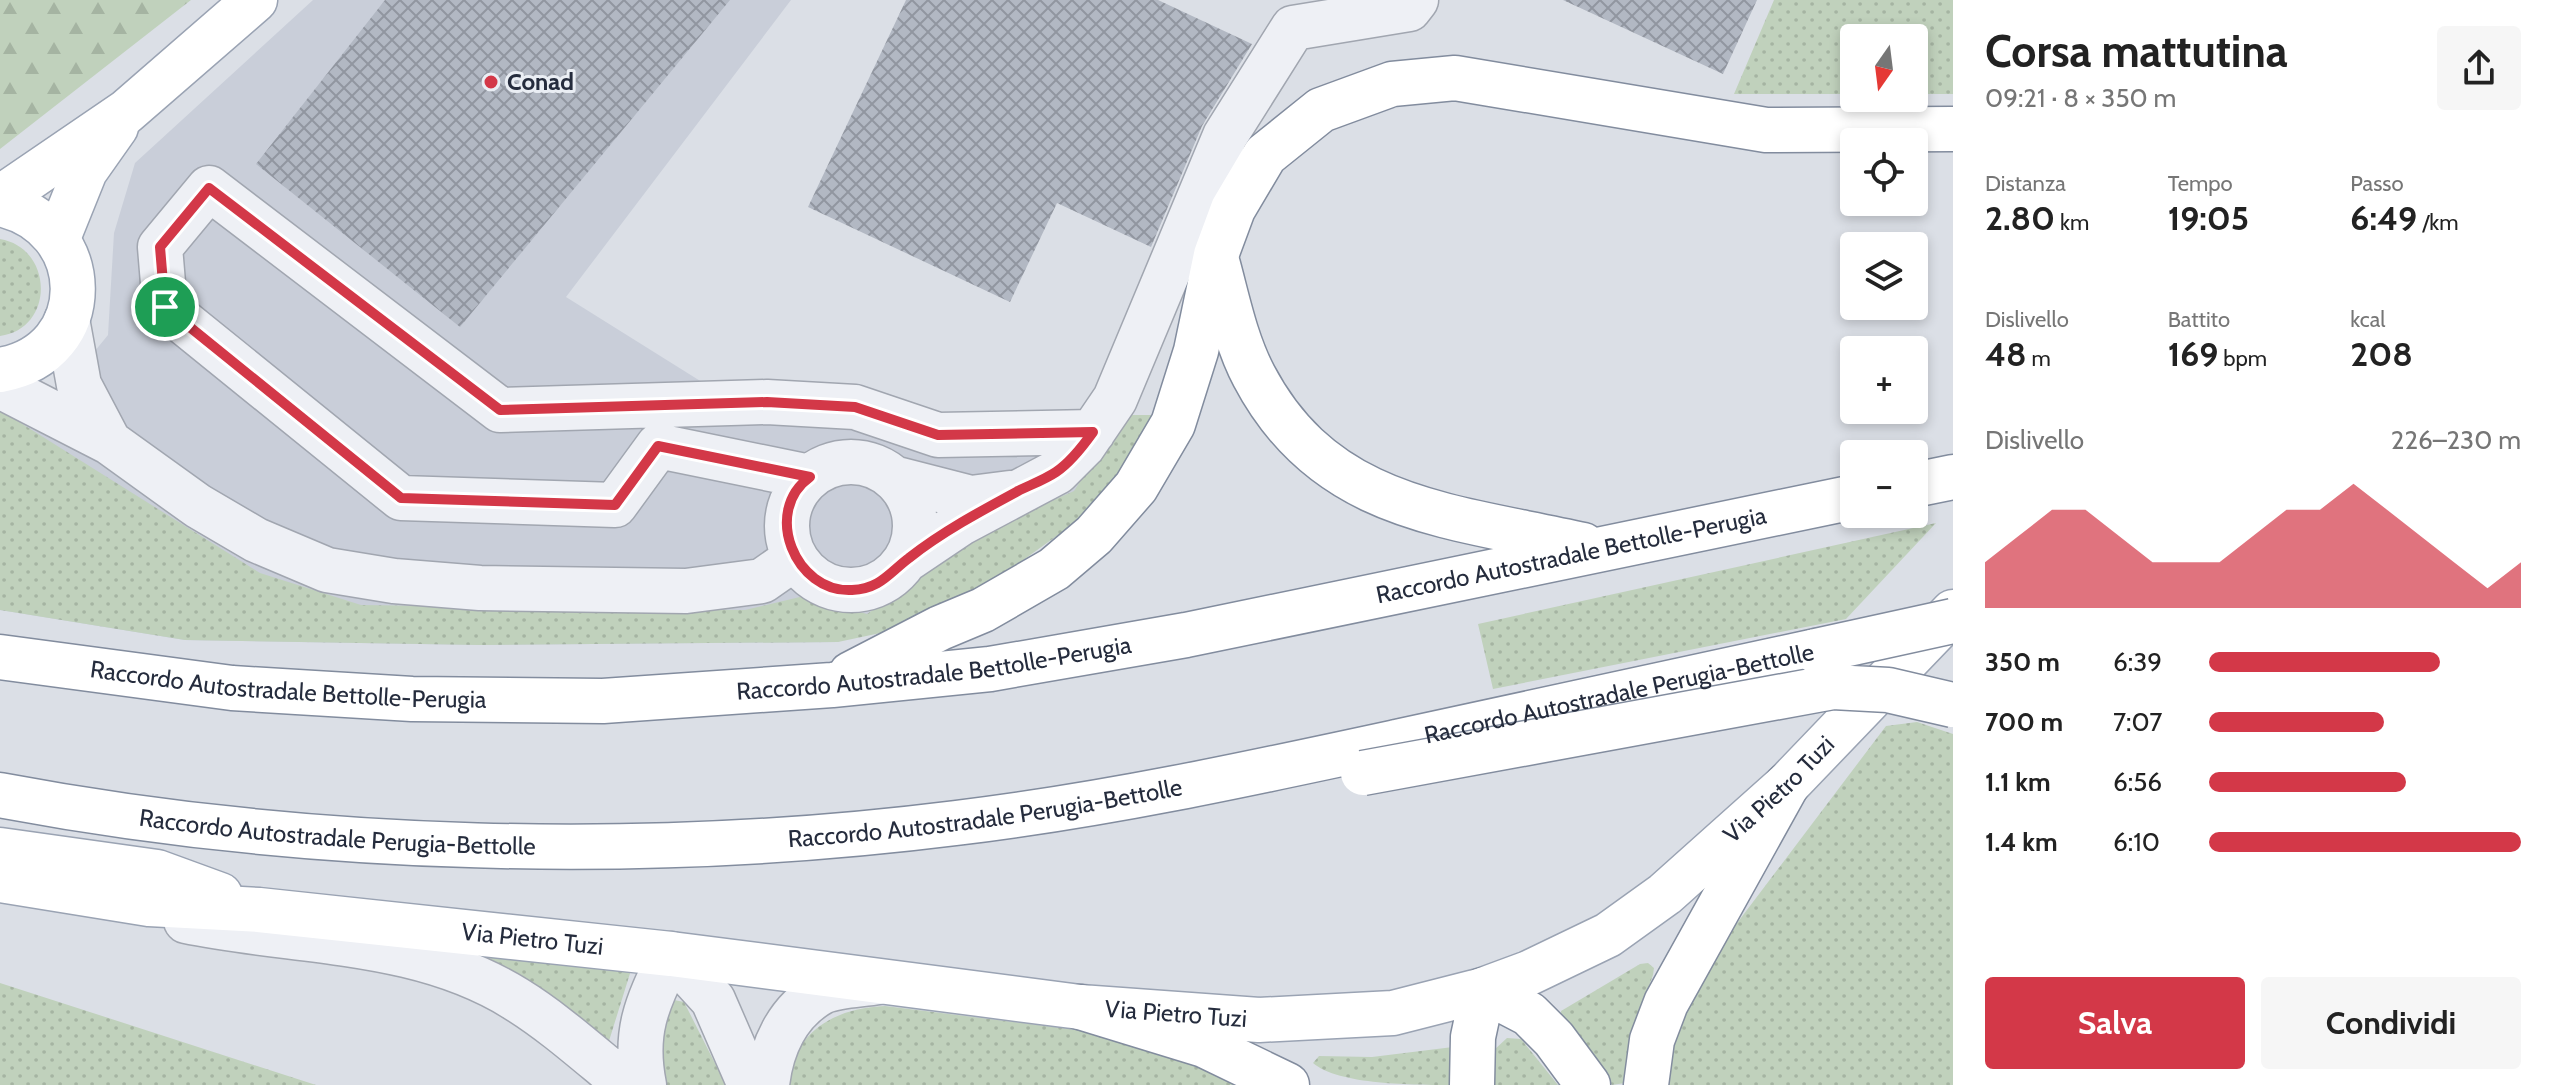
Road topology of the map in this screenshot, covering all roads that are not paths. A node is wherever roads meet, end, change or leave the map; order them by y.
1 (255, 0) edge
2 (1416, 0) edge
3 (126, 112) junction
4 (1953, 129) edge
5 (0, 198) edge
6 (0, 204) edge
7 (58, 238) junction
8 (1216, 255) junction
9 (67, 319) junction
10 (0, 370) edge
11 (0, 386) edge
12 (1093, 432) junction
13 (109, 442) junction
14 (810, 477) junction
15 (1953, 477) edge
16 (897, 479) junction
17 (1928, 482) edge
18 (1017, 492) junction
19 (1840, 500) edge
20 (1598, 548) junction
21 (795, 558) junction
22 (906, 560) junction
23 (1953, 612) edge
24 (1953, 621) edge
25 (0, 657) edge
26 (832, 685) junction
27 (1953, 705) edge
28 (1787, 785) junction
29 (1170, 791) junction
30 (0, 795) edge
31 (0, 850) edge
32 (0, 881) edge
33 (259, 910) junction
34 (671, 954) junction
35 (884, 981) junction
36 (1483, 990) junction
37 (1080, 1007) junction
38 (627, 1085) edge
39 (644, 1085) edge
40 (750, 1085) edge
41 (767, 1085) edge
42 (1287, 1085) edge
43 (1472, 1085) edge
44 (1588, 1085) edge
45 (1646, 1085) edge

1 - 3 main road
2 - 12 street
3 - 5 main road
3 - 7 main road
4 - 8 main road
6 - 7 main road
7 - 9 main road
8 - 20 main road
8 - 26 main road
9 - 10 main road
9 - 13 street
11 - 13 street
12 - 14 street
12 - 18 street
13 - 21 street
14 - 16 street
14 - 21 street
15 - 17 main road
16 - 18 street
16 - 22 street
18 - 22 street
19 - 20 main road, Raccordo Autostradale Bettolle-Perugia
20 - 26 main road, Raccordo Autostradale Bettolle-Perugia
21 - 22 street
23 - 28 main road, Via Pietro Tuzi
24 - 29 main road, Raccordo Autostradale Perugia-Bettolle, bridge
25 - 26 main road, Raccordo Autostradale Bettolle-Perugia
27 - 29 main road, bridge
28 - 36 main road, Via Pietro Tuzi
28 - 45 main road
29 - 30 main road, Raccordo Autostradale Perugia-Bettolle
31 - 33 main road, Via Pietro Tuzi
32 - 33 main road, Via Pietro Tuzi
32 - 38 street
33 - 34 main road, Via Pietro Tuzi
34 - 35 main road, Via Pietro Tuzi
34 - 39 street
34 - 40 street
35 - 37 main road, Via Pietro Tuzi
35 - 41 street
36 - 37 main road, Via Pietro Tuzi
36 - 43 main road
36 - 44 main road
37 - 42 main road

